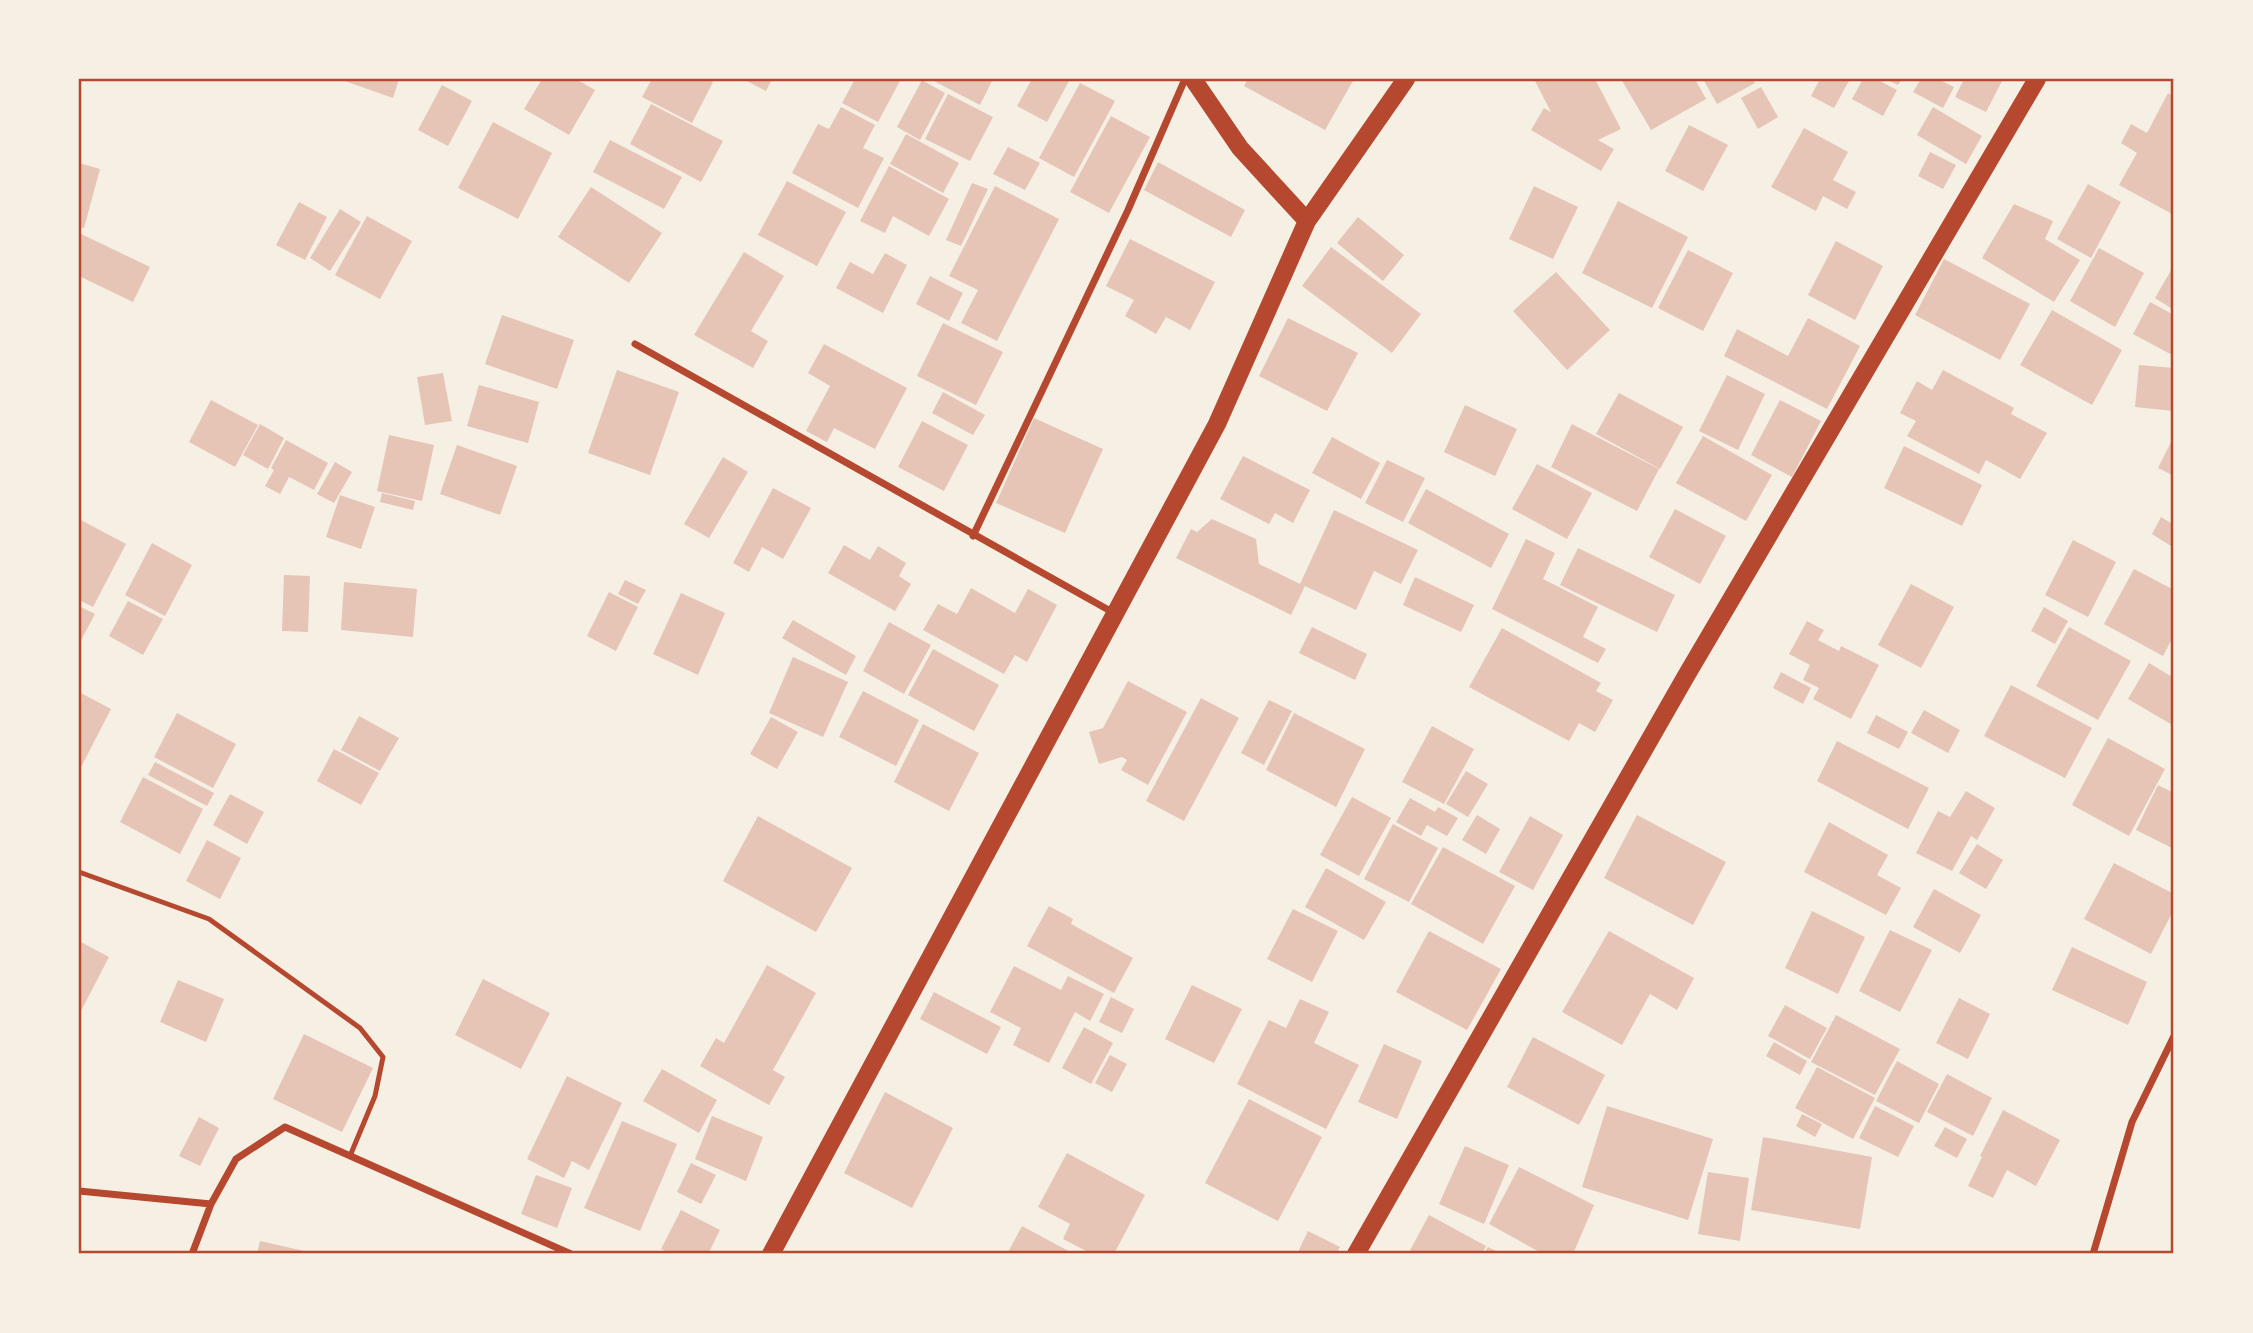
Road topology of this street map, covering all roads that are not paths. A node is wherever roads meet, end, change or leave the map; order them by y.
1 (1185, 79) edge
2 (1193, 79) edge
3 (1406, 79) edge
4 (2036, 79) edge
5 (1307, 221) junction
6 (635, 344) dead end
7 (973, 536) junction
8 (1115, 614) junction
9 (79, 872) edge
10 (2174, 1036) edge
11 (350, 1156) junction
12 (79, 1191) edge
13 (211, 1204) junction
14 (192, 1254) edge
15 (571, 1254) edge
16 (771, 1254) edge
17 (1356, 1254) edge
18 (2093, 1254) edge

1 - 7 street
2 - 5 main road
3 - 5 main road
4 - 17 main road
5 - 8 main road
6 - 7 street
7 - 8 street
8 - 16 main road
9 - 11 lane
10 - 18 street
11 - 13 street
11 - 15 street
12 - 13 street
13 - 14 street

